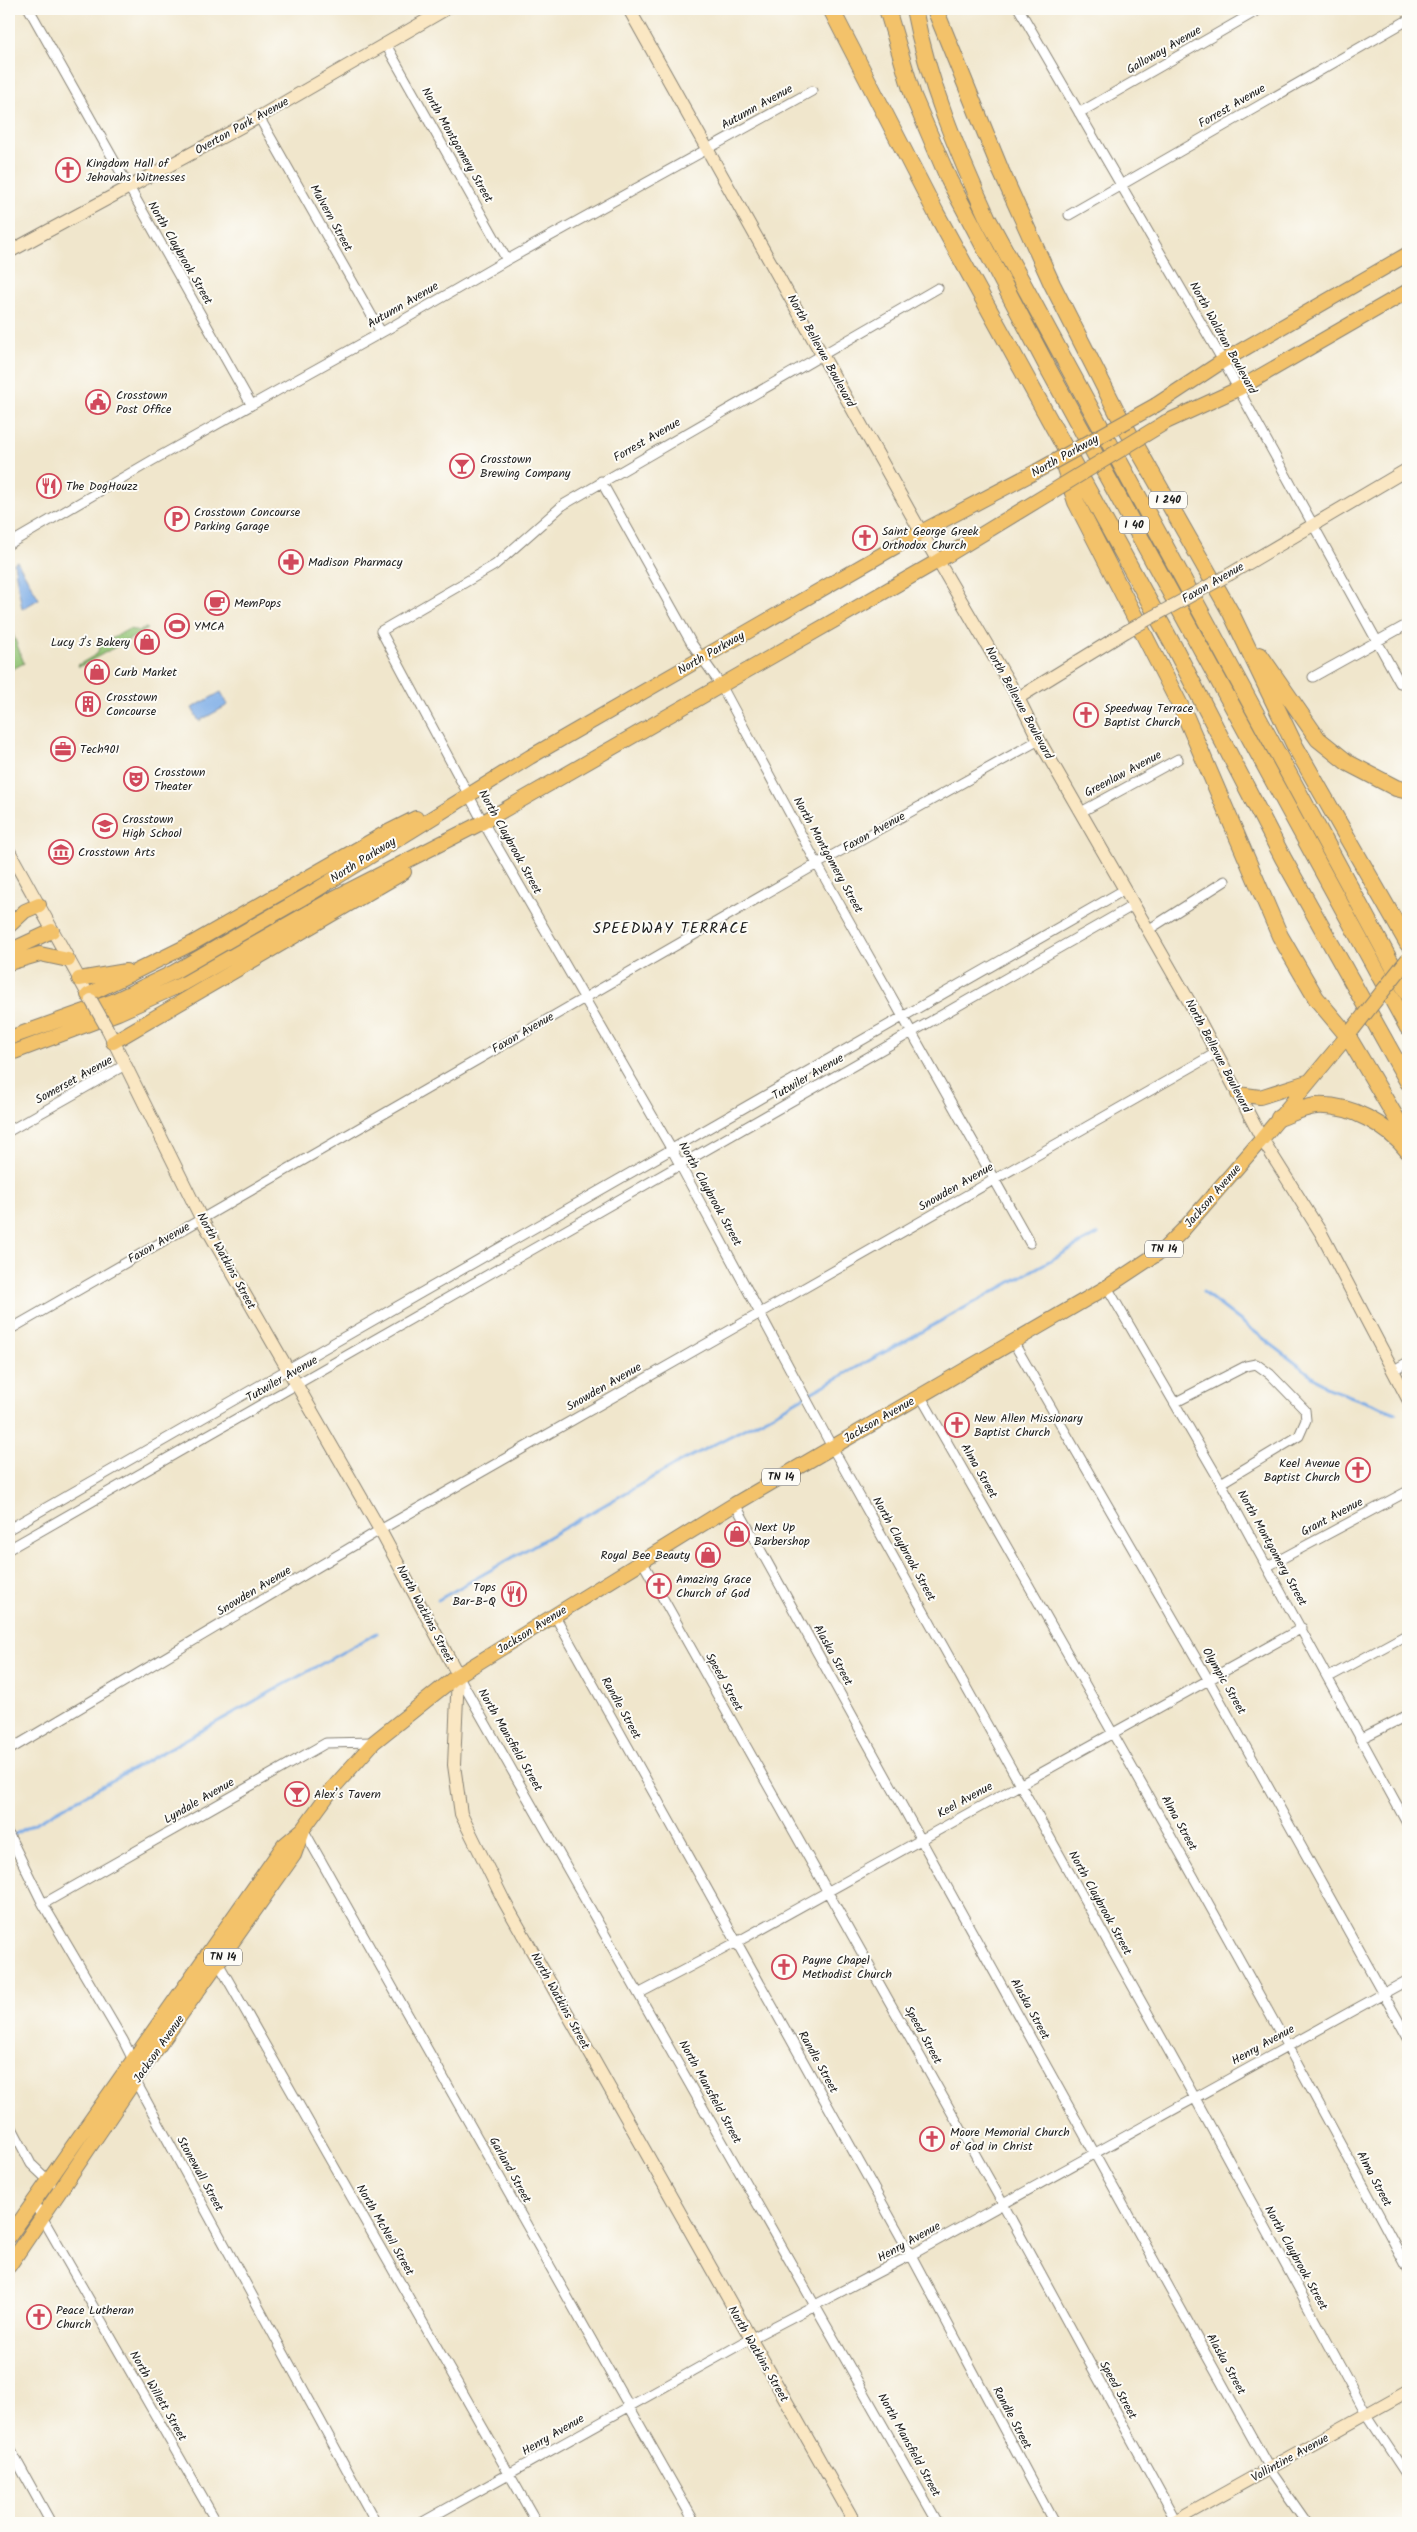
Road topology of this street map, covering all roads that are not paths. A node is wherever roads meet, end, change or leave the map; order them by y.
1 (29, 9) edge
2 (446, 9) edge
3 (629, 9) edge
4 (831, 9) edge
5 (887, 9) edge
6 (914, 9) edge
7 (935, 9) edge
8 (1020, 9) edge
9 (1260, 9) edge
10 (1408, 20) edge
11 (385, 43) junction
12 (812, 91) dead end
13 (1079, 113) junction
14 (259, 117) junction
15 (707, 148) junction
16 (1121, 184) junction
17 (128, 188) junction
18 (1069, 215) dead end
19 (9, 252) edge
20 (1408, 254) edge
21 (507, 260) junction
22 (938, 288) dead end
23 (1408, 292) edge
24 (380, 332) junction
25 (822, 354) junction
26 (1223, 361) junction
27 (1238, 389) junction
28 (251, 404) junction
29 (1051, 425) junction
30 (1408, 469) edge
31 (601, 481) junction
32 (1312, 524) junction
33 (921, 532) junction
34 (9, 544) edge
35 (938, 561) junction
36 (1231, 613) junction
37 (1408, 624) edge
38 (381, 632) joint
39 (1376, 643) junction
40 (702, 659) junction
41 (1312, 677) dead end
42 (1400, 683) dead end
43 (721, 685) junction
44 (1018, 698) junction
45 (1039, 740) junction
46 (1178, 759) dead end
47 (1408, 791) edge
48 (468, 793) junction
49 (1081, 812) junction
50 (483, 822) junction
51 (9, 851) edge
52 (817, 864) junction
53 (1225, 881) dead end
54 (1124, 890) junction
55 (39, 905) junction
56 (1134, 906) junction
57 (9, 926) edge
58 (1148, 930) junction
59 (52, 931) junction
60 (1408, 944) edge
61 (9, 951) edge
62 (1408, 959) edge
63 (68, 960) junction
64 (9, 963) edge
65 (139, 969) junction
66 (79, 979) junction
67 (1408, 994) edge
68 (90, 998) junction
69 (585, 998) junction
70 (903, 1017) junction
71 (1408, 1028) edge
72 (911, 1032) junction
73 (1350, 1032) junction
74 (110, 1036) junction
75 (9, 1038) edge
76 (1216, 1053) junction
77 (9, 1054) edge
78 (125, 1065) junction
79 (1308, 1082) junction
80 (1408, 1082) edge
81 (1238, 1094) junction
82 (1279, 1118) junction
83 (9, 1130) edge
84 (1408, 1138) edge
85 (1262, 1139) junction
86 (672, 1150) junction
87 (1408, 1151) edge
88 (680, 1165) junction
89 (994, 1180) junction
90 (202, 1218) junction
91 (1030, 1243) dead end
92 (487, 1256) junction
93 (496, 1271) junction
94 (1107, 1287) junction
95 (760, 1312) junction
96 (9, 1330) edge
97 (1012, 1340) junction
98 (1408, 1362) edge
99 (289, 1370) junction
100 (1394, 1370) junction
101 (296, 1385) junction
102 (920, 1395) junction
103 (1408, 1399) edge
104 (1176, 1402) junction
105 (832, 1447) junction
106 (1221, 1483) junction
107 (1408, 1491) edge
108 (72, 1494) junction
109 (53, 1504) junction
110 (734, 1504) junction
111 (80, 1508) junction
112 (62, 1518) junction
113 (9, 1529) edge
114 (380, 1530) junction
115 (9, 1549) edge
116 (642, 1561) junction
117 (1268, 1566) junction
118 (555, 1616) junction
119 (1302, 1628) junction
120 (1408, 1634) edge
121 (458, 1675) junction
122 (1329, 1677) junction
123 (1208, 1679) junction
124 (1408, 1715) edge
125 (1114, 1731) junction
126 (1360, 1739) junction
127 (374, 1742) junction
128 (9, 1750) edge
129 (1019, 1784) junction
130 (1408, 1825) edge
131 (303, 1829) junction
132 (9, 1835) edge
133 (921, 1839) junction
134 (828, 1891) junction
135 (42, 1904) junction
136 (737, 1942) junction
137 (211, 1950) junction
138 (219, 1964) junction
139 (1408, 1980) edge
140 (1384, 1992) junction
141 (640, 1993) junction
142 (1408, 2038) edge
143 (1289, 2045) junction
144 (134, 2058) junction
145 (136, 2082) junction
146 (1195, 2098) junction
147 (9, 2122) edge
148 (1096, 2153) junction
149 (54, 2186) junction
150 (34, 2203) junction
151 (1003, 2204) junction
152 (42, 2218) junction
153 (9, 2236) edge
154 (911, 2256) junction
155 (9, 2266) edge
156 (1408, 2269) edge
157 (817, 2306) junction
158 (750, 2339) junction
159 (1408, 2391) edge
160 (628, 2407) junction
161 (1367, 2415) junction
162 (9, 2447) edge
163 (1270, 2470) junction
164 (510, 2474) junction
165 (1408, 2477) edge
166 (1175, 2522) edge
167 (51, 2523) edge
168 (217, 2523) edge
169 (376, 2523) edge
170 (421, 2523) edge
171 (537, 2523) edge
172 (695, 2523) edge
173 (855, 2523) edge
174 (938, 2523) edge
175 (1054, 2523) edge
176 (1307, 2523) edge

1 - 17 street, North Claybrook Street
2 - 11 street, Overton Park Avenue
3 - 15 street, North Bellevue Boulevard
4 - 29 highway
5 - 71 highway, I 40
6 - 67 highway, I 40
7 - 36 highway, I 240
8 - 13 street, North Waldran Boulevard
9 - 13 street, Galloway Avenue
10 - 16 street, Forrest Avenue
11 - 14 street, Overton Park Avenue
11 - 21 street, North Montgomery Street
12 - 15 street, Autumn Avenue
13 - 16 street, North Waldran Boulevard
14 - 17 street, Overton Park Avenue
14 - 24 street, Malvern Street
15 - 21 street, Autumn Avenue
15 - 25 street, North Bellevue Boulevard
16 - 18 street, Forrest Avenue
16 - 26 street, North Waldran Boulevard
17 - 19 street, Overton Park Avenue
17 - 28 street, North Claybrook Street
20 - 26 main road, North Parkway
21 - 24 street, Autumn Avenue
22 - 25 street, Forrest Avenue
23 - 27 main road, North Parkway
24 - 28 street, Autumn Avenue
25 - 31 street, Forrest Avenue
25 - 33 street, North Bellevue Boulevard
26 - 27 street, North Waldran Boulevard
26 - 33 main road, North Parkway, bridge
27 - 32 street, North Waldran Boulevard
27 - 35 main road, North Parkway, bridge
28 - 34 street, Autumn Avenue
29 - 73 highway
29 - 80 highway
30 - 32 street, Faxon Avenue
31 - 38 street, Forrest Avenue
31 - 40 street, North Montgomery Street
32 - 39 street, North Waldran Boulevard
32 - 44 street, Faxon Avenue, bridge
33 - 35 street, North Bellevue Boulevard
33 - 40 main road, North Parkway
35 - 43 main road, North Parkway
35 - 44 street, North Bellevue Boulevard
36 - 47 highway
36 - 60 highway, I 240
37 - 39 street
38 - 48 street, North Claybrook Street
39 - 41 street
39 - 42 street, North Waldran Boulevard
40 - 43 street, North Montgomery Street
40 - 48 main road, North Parkway
43 - 50 main road, North Parkway
43 - 52 street, North Montgomery Street
44 - 45 street, North Bellevue Boulevard
45 - 49 street, North Bellevue Boulevard
45 - 52 street, Faxon Avenue
46 - 49 street, Greenlaw Avenue
48 - 50 street, North Claybrook Street
48 - 65 main road
48 - 75 main road, North Parkway
49 - 54 street, North Bellevue Boulevard
50 - 69 street, North Claybrook Street
50 - 74 main road
50 - 77 main road, North Parkway
51 - 55 street, North Watkins Street
52 - 69 street, Faxon Avenue
52 - 70 street, North Montgomery Street
53 - 58 street
54 - 56 street, North Bellevue Boulevard
54 - 70 street, Tutwiler Avenue
55 - 57 main road
55 - 59 street, North Watkins Street
56 - 58 street, North Bellevue Boulevard
56 - 72 street, Tutwiler Avenue
58 - 76 street, North Bellevue Boulevard
59 - 61 main road
59 - 63 street, North Watkins Street
62 - 73 main road, Jackson Avenue / TN 14, bridge
63 - 64 main road
63 - 66 street, North Watkins Street
65 - 66 main road
65 - 68 main road
66 - 68 street, North Watkins Street
68 - 74 street, North Watkins Street, bridge
69 - 86 street, North Claybrook Street
69 - 90 street, Faxon Avenue
70 - 72 street, North Montgomery Street
70 - 86 street, Tutwiler Avenue
72 - 88 street, Tutwiler Avenue
72 - 89 street, North Montgomery Street
73 - 79 main road, Jackson Avenue / TN 14
73 - 84 highway
74 - 78 street, North Watkins Street
76 - 81 street, North Bellevue Boulevard
76 - 89 street, Snowden Avenue
78 - 83 street, Somerset Avenue
78 - 90 street, North Watkins Street
79 - 81 main road
79 - 82 main road, Jackson Avenue / TN 14
81 - 85 street, North Bellevue Boulevard
82 - 85 main road, Jackson Avenue / TN 14
82 - 87 highway
85 - 94 main road, Jackson Avenue / TN 14
85 - 100 street, North Bellevue Boulevard
86 - 88 street, North Claybrook Street
86 - 92 street, Tutwiler Avenue
88 - 93 street, Tutwiler Avenue
88 - 95 street, North Claybrook Street
89 - 91 street, North Montgomery Street
89 - 95 street, Snowden Avenue
90 - 96 street, Faxon Avenue
90 - 99 street, North Watkins Street
92 - 93 street
92 - 99 street, Tutwiler Avenue
93 - 101 street, Tutwiler Avenue
94 - 97 main road, Jackson Avenue / TN 14
94 - 104 street, North Montgomery Street
95 - 105 street, North Claybrook Street
95 - 114 street, Snowden Avenue
97 - 102 main road, Jackson Avenue / TN 14
97 - 123 street, Olympic Street
98 - 100 street
99 - 101 street, North Watkins Street
99 - 108 street, Tutwiler Avenue
100 - 103 street, North Bellevue Boulevard
101 - 111 street, Tutwiler Avenue
101 - 114 street, North Watkins Street
102 - 105 main road, Jackson Avenue / TN 14
102 - 125 street, Alma Street
104 - 106 street, North Montgomery Street
104 - 106 street
105 - 110 main road, Jackson Avenue / TN 14
105 - 129 street, North Claybrook Street
106 - 117 street, North Montgomery Street
107 - 117 street, Grant Avenue
108 - 109 street, Tutwiler Avenue
108 - 111 street
109 - 112 street
109 - 113 street, Tutwiler Avenue
110 - 116 main road, Jackson Avenue / TN 14
110 - 133 street, Alaska Street
111 - 112 street, Tutwiler Avenue
112 - 115 street, Tutwiler Avenue
114 - 121 street, North Watkins Street
114 - 128 street, Snowden Avenue
116 - 118 main road, Jackson Avenue / TN 14
116 - 134 street, Speed Street
117 - 119 street, North Montgomery Street
118 - 121 main road, Jackson Avenue / TN 14
118 - 136 street, Randle Street
119 - 122 street, North Montgomery Street
119 - 123 street, Keel Avenue
120 - 122 street
121 - 127 main road, Jackson Avenue / TN 14
121 - 141 street, North Mansfield Street
121 - 158 street, North Watkins Street
122 - 126 street, North Montgomery Street
123 - 125 street, Keel Avenue
123 - 140 street, Olympic Street
124 - 126 street
125 - 129 street, Keel Avenue
125 - 143 street, Alma Street
126 - 130 street, North Montgomery Street
127 - 131 main road, Jackson Avenue / TN 14
127 - 135 street, Lyndale Avenue
129 - 133 street, Keel Avenue
129 - 146 street, North Claybrook Street
131 - 137 main road, Jackson Avenue / TN 14
131 - 138 main road, Jackson Avenue / TN 14
131 - 160 street, Garland Street
132 - 135 street, Stonewall Street
133 - 134 street, Keel Avenue
133 - 148 street, Alaska Street
134 - 136 street, Keel Avenue
134 - 151 street, Speed Street
135 - 144 street, Stonewall Street
136 - 141 street, Keel Avenue
136 - 154 street, Randle Street
137 - 138 street, North McNeil Street
137 - 144 main road, Jackson Avenue / TN 14
138 - 145 main road, Jackson Avenue / TN 14
138 - 164 street, North McNeil Street
139 - 140 street, Henry Avenue
140 - 142 street, Olympic Street
140 - 143 street, Henry Avenue
141 - 157 street, North Mansfield Street
143 - 146 street, Henry Avenue
143 - 156 street, Alma Street
144 - 145 street, Stonewall Street
144 - 149 main road, Jackson Avenue / TN 14
145 - 149 main road, Jackson Avenue / TN 14
145 - 169 street, Stonewall Street
146 - 148 street, Henry Avenue
146 - 161 street, North Claybrook Street
147 - 149 street
148 - 151 street, Henry Avenue
148 - 163 street, Alaska Street
149 - 150 main road, Jackson Avenue / TN 14
149 - 152 main road, Jackson Avenue / TN 14
150 - 152 street, North Willett Street
150 - 153 main road, Jackson Avenue / TN 14
151 - 154 street, Henry Avenue
151 - 166 street, Speed Street
152 - 155 main road, Jackson Avenue / TN 14
152 - 168 street, North Willett Street
154 - 157 street, Henry Avenue
154 - 175 street, Randle Street
157 - 158 street, Henry Avenue
157 - 174 street, North Mansfield Street
158 - 160 street, Henry Avenue
158 - 173 street, North Watkins Street
159 - 161 street, Vollintine Avenue
160 - 164 street, Henry Avenue
160 - 172 street, Garland Street
161 - 163 street, Vollintine Avenue
161 - 165 street, North Claybrook Street
162 - 167 street
163 - 166 street, Vollintine Avenue
163 - 176 street, Alaska Street
164 - 170 street, Henry Avenue
164 - 171 street, North McNeil Street

